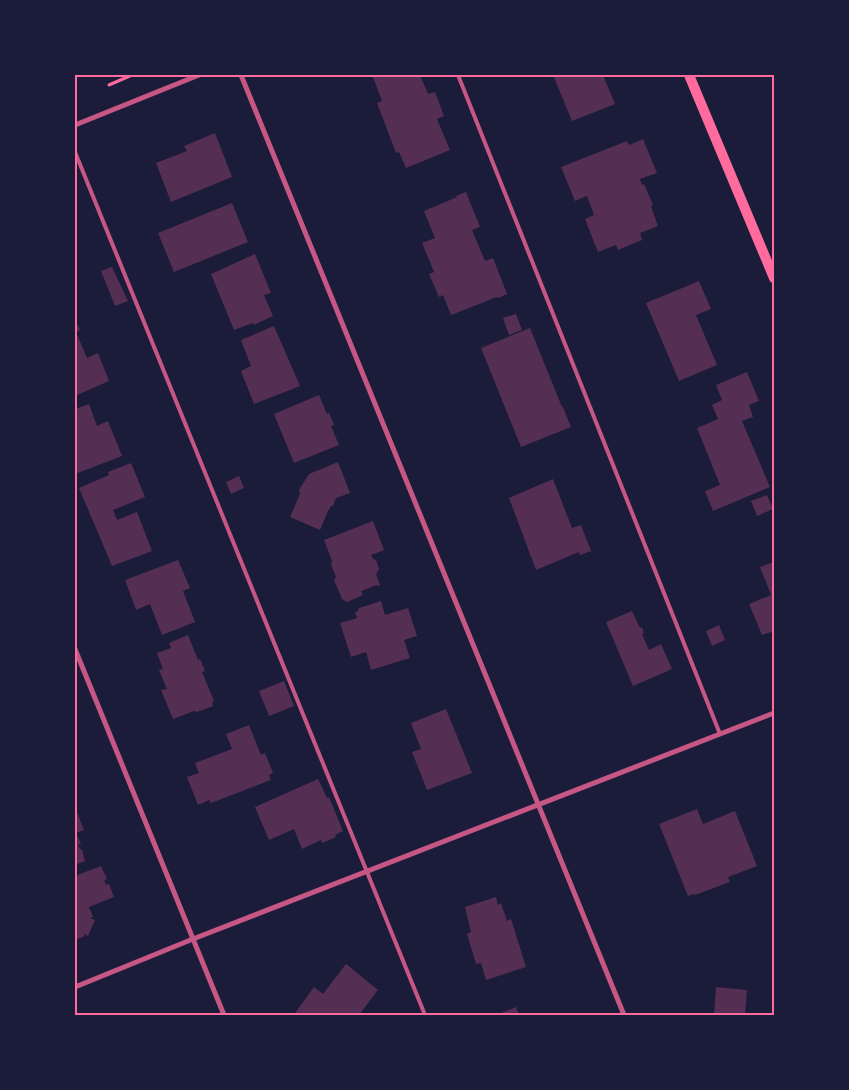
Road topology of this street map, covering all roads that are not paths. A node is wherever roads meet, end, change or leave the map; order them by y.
1 (199, 75) edge
2 (241, 75) edge
3 (458, 75) edge
4 (689, 75) edge
5 (75, 125) edge
6 (75, 152) edge
7 (774, 278) edge
8 (75, 649) edge
9 (774, 713) edge
10 (720, 734) junction
11 (540, 805) junction
12 (366, 872) junction
13 (193, 939) junction
14 (75, 988) edge
15 (224, 1015) edge
16 (425, 1015) edge
17 (624, 1015) edge

1 - 5 street
2 - 11 street
3 - 10 lane
4 - 7 main road
6 - 12 lane
8 - 13 street
9 - 10 street
10 - 11 street
11 - 12 street
11 - 17 street
12 - 13 street
12 - 16 lane
13 - 14 street
13 - 15 street

